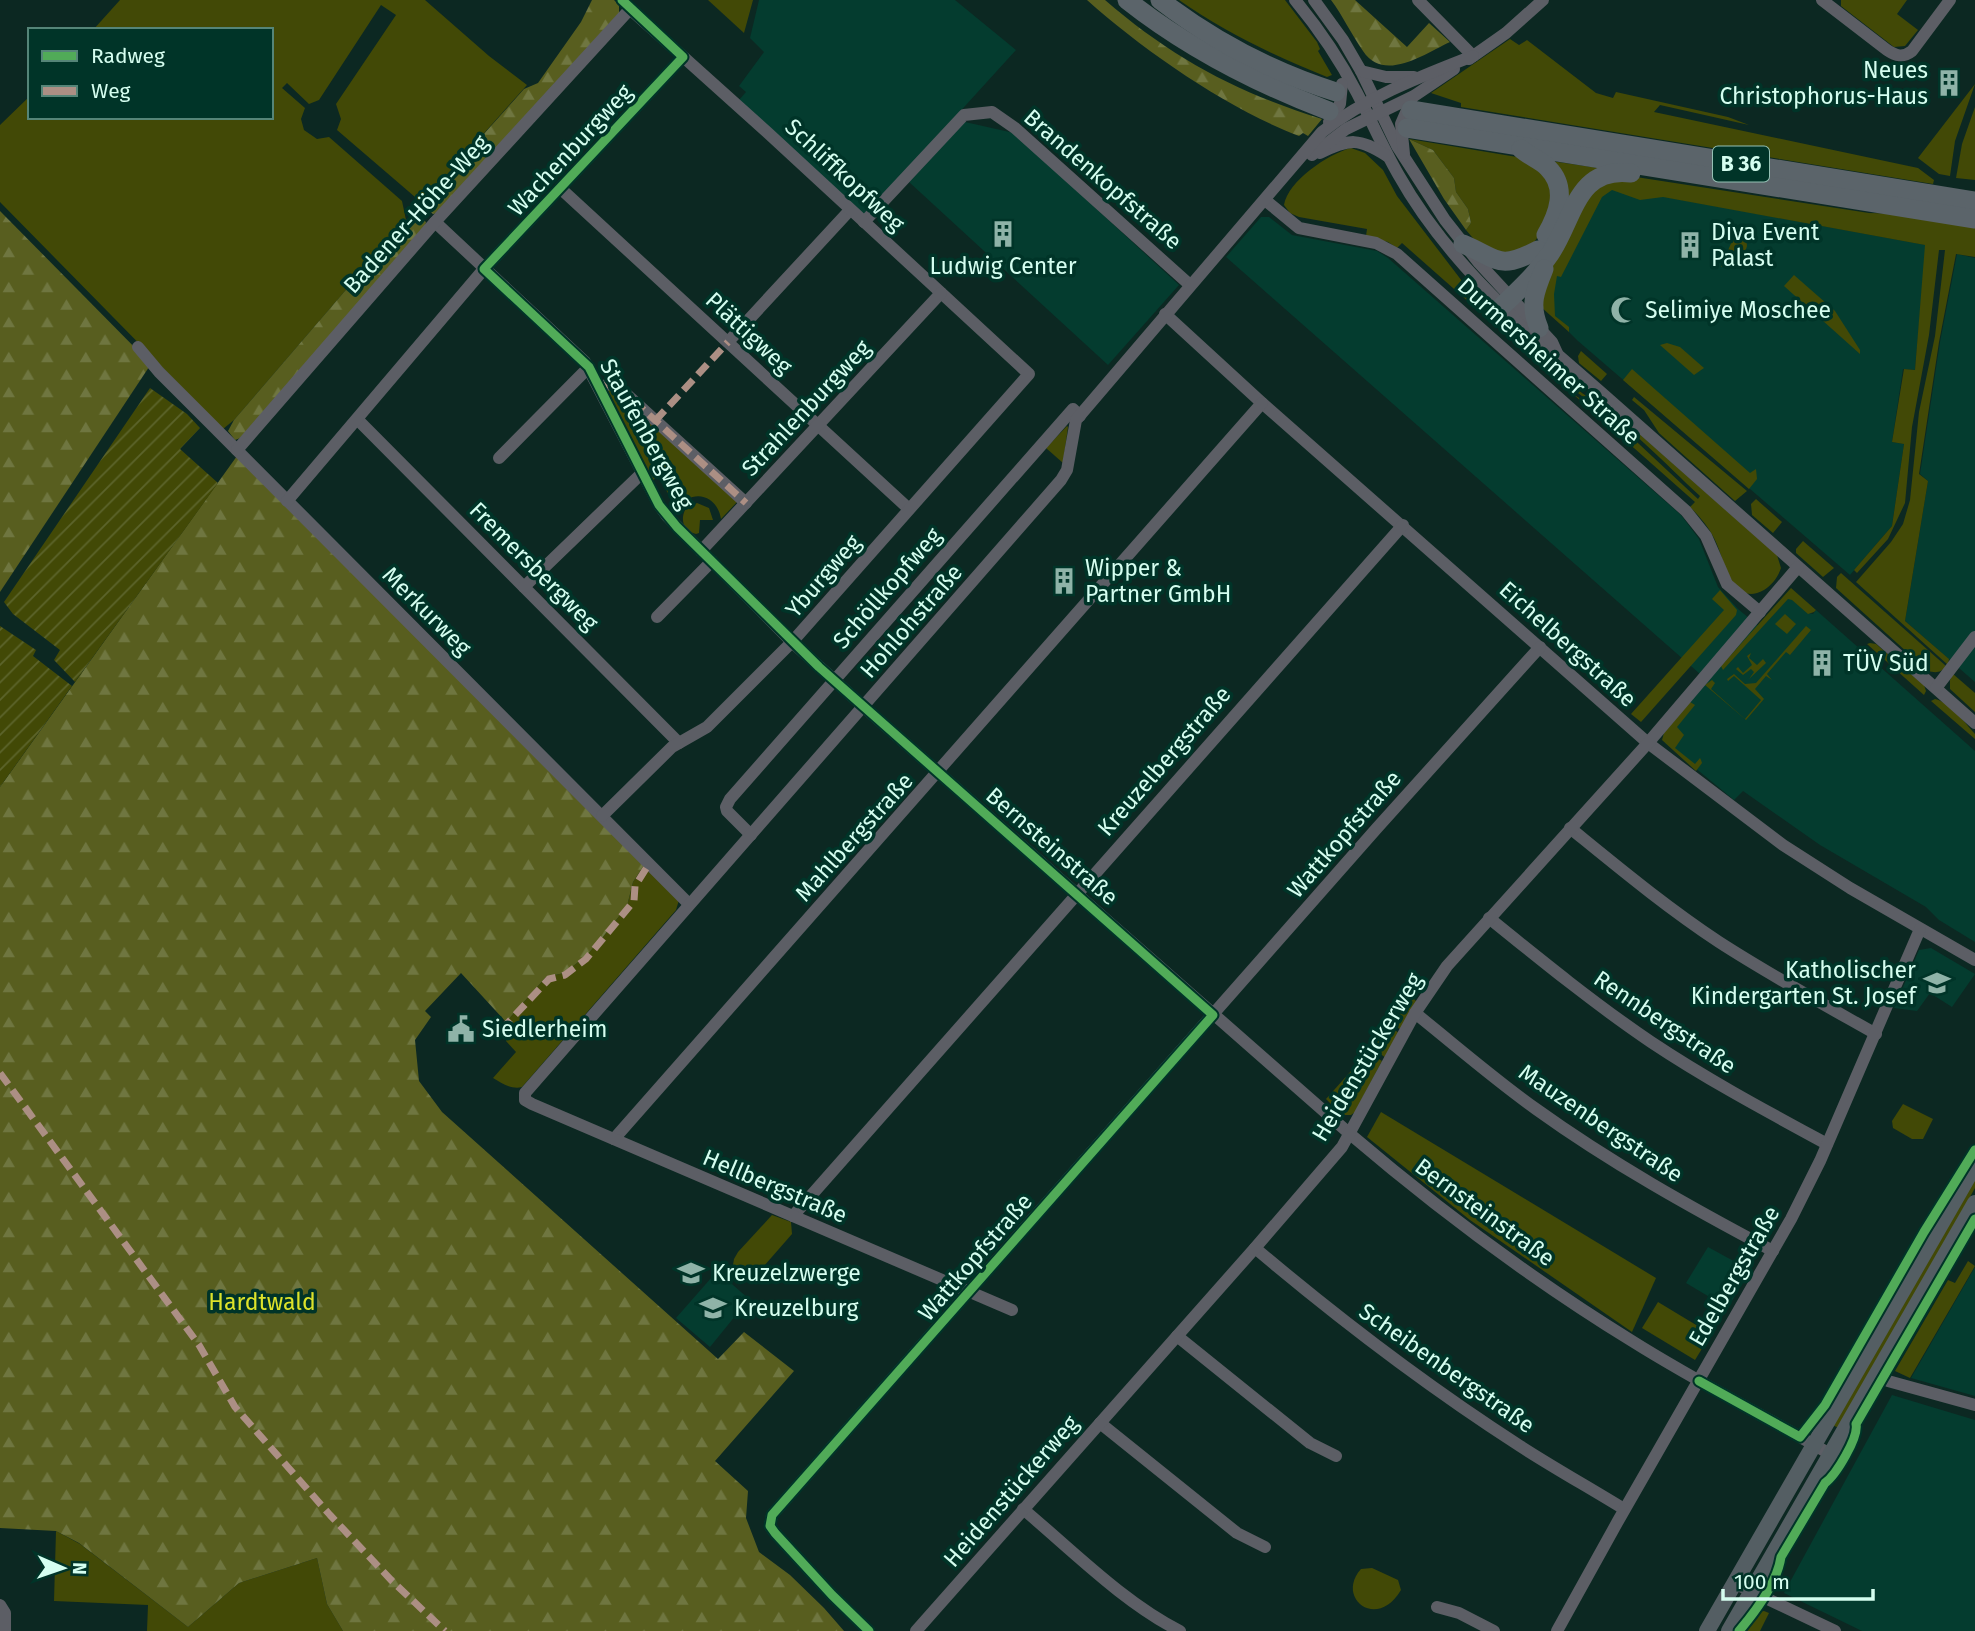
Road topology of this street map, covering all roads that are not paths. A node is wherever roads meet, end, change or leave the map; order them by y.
1 (1127, 0) edge
2 (1295, 0) edge
3 (1314, 0) edge
4 (1418, 0) edge
5 (1543, 0) edge
6 (1822, 0) edge
7 (1950, 0) edge
8 (1165, 3) edge
9 (1837, 5) edge
10 (630, 9) joint
11 (1474, 56) junction
12 (683, 57) junction
13 (1339, 63) junction
14 (1361, 71) junction
15 (1422, 76) junction
16 (1371, 109) junction
17 (1411, 111) junction
18 (1322, 131) junction
19 (1518, 146) junction
20 (1388, 156) junction
21 (1405, 158) junction
22 (1304, 162) junction
23 (1709, 176) junction
24 (560, 188) junction
25 (1274, 190) junction
26 (1265, 200) junction
27 (1975, 201) edge
28 (850, 210) junction
29 (1975, 219) edge
30 (435, 222) junction
31 (864, 222) junction
32 (1463, 244) junction
33 (1545, 251) junction
34 (484, 269) junction
35 (1190, 285) junction
36 (941, 293) junction
37 (1501, 298) junction
38 (1165, 314) junction
39 (1539, 328) junction
40 (728, 342) junction
41 (138, 347) dead end
42 (1557, 354) junction
43 (589, 368) junction
44 (1029, 374) joint
45 (600, 388) junction
46 (1262, 403) junction
47 (1080, 416) junction
48 (358, 420) junction
49 (817, 425) junction
50 (237, 450) junction
51 (499, 458) dead end
52 (642, 473) junction
53 (287, 500) junction
54 (746, 503) junction
55 (909, 509) junction
56 (1402, 525) junction
57 (701, 551) junction
58 (712, 561) junction
59 (1798, 567) junction
60 (528, 583) junction
61 (1760, 612) junction
62 (657, 617) dead end
63 (1975, 637) edge
64 (792, 642) junction
65 (1540, 647) junction
66 (834, 681) junction
67 (1936, 688) junction
68 (864, 708) junction
69 (1975, 723) edge
70 (679, 743) junction
71 (1648, 743) junction
72 (938, 772) junction
73 (602, 816) junction
74 (1570, 828) junction
75 (751, 835) junction
76 (1076, 893) junction
77 (689, 904) junction
78 (1489, 918) junction
79 (1920, 929) junction
80 (1975, 960) edge
81 (1415, 1013) junction
82 (1213, 1015) junction
83 (1876, 1034) junction
84 (524, 1097) joint
85 (1350, 1134) junction
86 (614, 1139) junction
87 (1827, 1144) junction
88 (1975, 1165) edge
89 (1975, 1204) edge
90 (793, 1216) junction
91 (1255, 1248) junction
92 (1773, 1251) junction
93 (970, 1291) junction
94 (1012, 1310) dead end
95 (1177, 1336) junction
96 (1877, 1373) junction
97 (1699, 1381) junction
98 (1975, 1405) edge
99 (1100, 1423) junction
100 (1814, 1445) junction
101 (1830, 1454) junction
102 (1336, 1456) dead end
103 (1023, 1509) junction
104 (1624, 1509) junction
105 (1265, 1547) dead end
106 (1734, 1583) junction
107 (1751, 1592) junction
108 (0, 1605) edge
109 (1437, 1607) dead end
110 (5, 1631) edge
111 (869, 1631) edge
112 (916, 1631) edge
113 (1180, 1631) edge
114 (1494, 1631) edge
115 (1558, 1631) edge
116 (1707, 1631) edge
117 (1729, 1631) edge
118 (1835, 1631) edge

1 - 8 highway
2 - 13 street, Durmersheimer Straße
3 - 14 street, Durmersheimer Straße
4 - 11 street
5 - 11 street
6 - 9 street
7 - 9 street
10 - 12 street, Schliffkopfweg
10 - 30 street, Badener-Höhe-Weg
11 - 15 street
11 - 17 street
12 - 24 street, Wachenburgweg
12 - 28 street, Schliffkopfweg
13 - 16 street, Durmersheimer Straße
13 - 18 street
14 - 15 street
14 - 16 street, Durmersheimer Straße
15 - 16 street
16 - 17 street
16 - 18 street, Hohlohstraße
16 - 20 street, Durmersheimer Straße
16 - 21 street, Durmersheimer Straße
16 - 22 street, Hohlohstraße
17 - 19 highway, B 36
17 - 21 street
17 - 27 highway, B 36
18 - 25 street, Hohlohstraße
19 - 23 highway, B 36
19 - 33 highway
20 - 22 street
20 - 37 street, Durmersheimer Straße
21 - 32 street, Durmersheimer Straße
22 - 25 street, Hohlohstraße
23 - 29 highway, B 36
23 - 33 highway
24 - 34 street, Wachenburgweg
24 - 40 street, Plättigweg
25 - 26 street, Hohlohstraße
26 - 35 street, Hohlohstraße
26 - 61 street, Durmersheimer Straße
28 - 31 street, Schliffkopfweg
28 - 40 street
30 - 34 street, Staufenbergweg
30 - 50 street, Badener-Höhe-Weg
31 - 35 street, Brandenkopfstraße
31 - 36 street, Schliffkopfweg
32 - 33 highway
32 - 37 street, Durmersheimer Straße
33 - 37 highway
33 - 39 highway
34 - 43 street, Staufenbergweg
34 - 48 street, Wachenburgweg
35 - 38 street, Hohlohstraße
36 - 44 street, Schliffkopfweg
36 - 49 street, Strahlenburgweg
37 - 39 street, Durmersheimer Straße
37 - 42 street, Durmersheimer Straße
38 - 46 street, Eichelbergstraße
38 - 47 street, Hohlohstraße
39 - 42 street, Durmersheimer Straße
40 - 49 street, Plättigweg
41 - 50 street, Merkurweg
42 - 59 street, Durmersheimer Straße
43 - 45 street, Staufenbergweg
43 - 51 street, Staufenbergweg
44 - 55 street, Yburgweg
45 - 52 street, Staufenbergweg
45 - 54 street
46 - 56 street, Eichelbergstraße
46 - 72 street, Mahlbergstraße
47 - 66 street, Schöllkopfweg
47 - 68 street, Hohlohstraße
48 - 53 street, Wachenburgweg
48 - 60 street, Fremersbergweg
49 - 54 street, Strahlenburgweg
49 - 55 street, Plättigweg
50 - 53 street, Merkurweg
52 - 57 street, Staufenbergweg
52 - 60 street
53 - 73 street, Merkurweg
54 - 57 street, Strahlenburgweg
55 - 64 street, Yburgweg
56 - 65 street, Eichelbergstraße
56 - 76 street, Kreuzelbergstraße
57 - 58 street, Staufenbergweg
58 - 62 street
58 - 64 street, Staufenbergweg
59 - 61 street, Heidenstückerweg
59 - 67 street, Durmersheimer Straße
60 - 70 street, Fremersbergweg
61 - 71 street, Heidenstückerweg
63 - 67 street
64 - 66 street, Staufenbergweg
64 - 70 street, Yburgweg
65 - 71 street, Eichelbergstraße
65 - 82 street, Wattkopfstraße
66 - 68 street, Staufenbergweg
66 - 75 street, Schöllkopfweg
67 - 69 street
68 - 72 street, Bernsteinstraße
68 - 75 street, Hohlohstraße
70 - 73 street, Yburgweg
71 - 74 street, Heidenstückerweg
71 - 79 street, Eichelbergstraße
72 - 76 street, Bernsteinstraße
72 - 86 street, Mahlbergstraße
73 - 77 street, Merkurweg
74 - 78 street, Heidenstückerweg
74 - 83 street
75 - 77 street, Hohlohstraße
76 - 82 street, Bernsteinstraße
76 - 90 street, Kreuzelbergstraße
77 - 84 street, Hohlohstraße
78 - 81 street, Heidenstückerweg
78 - 87 street, Rennbergstraße
79 - 80 street, Eichelbergstraße
79 - 83 street, Edelbergstraße
81 - 85 street, Heidenstückerweg
81 - 92 street, Mauzenbergstraße
82 - 85 street, Bernsteinstraße
82 - 93 street, Wattkopfstraße
83 - 87 street, Edelbergstraße
84 - 86 street, Hellbergstraße
85 - 91 street, Heidenstückerweg
85 - 97 street, Bernsteinstraße
86 - 90 street, Hellbergstraße
87 - 92 street, Edelbergstraße
88 - 100 main road
89 - 96 main road
90 - 93 street, Hellbergstraße
91 - 95 street, Heidenstückerweg
91 - 104 street, Scheibenbergstraße
92 - 97 street, Edelbergstraße
93 - 94 street, Hellbergstraße
93 - 111 street, Wattkopfstraße
95 - 99 street, Heidenstückerweg
95 - 102 street
96 - 98 street
96 - 101 main road
97 - 100 street, Bernsteinstraße
97 - 104 street, Edelbergstraße
99 - 103 street, Heidenstückerweg
99 - 105 street
100 - 101 street, Bernsteinstraße
100 - 106 main road
101 - 107 main road
103 - 112 street, Heidenstückerweg
103 - 113 street
104 - 115 street, Edelbergstraße
106 - 107 street
106 - 116 main road
107 - 117 main road
107 - 118 street
108 - 110 street
109 - 114 street

